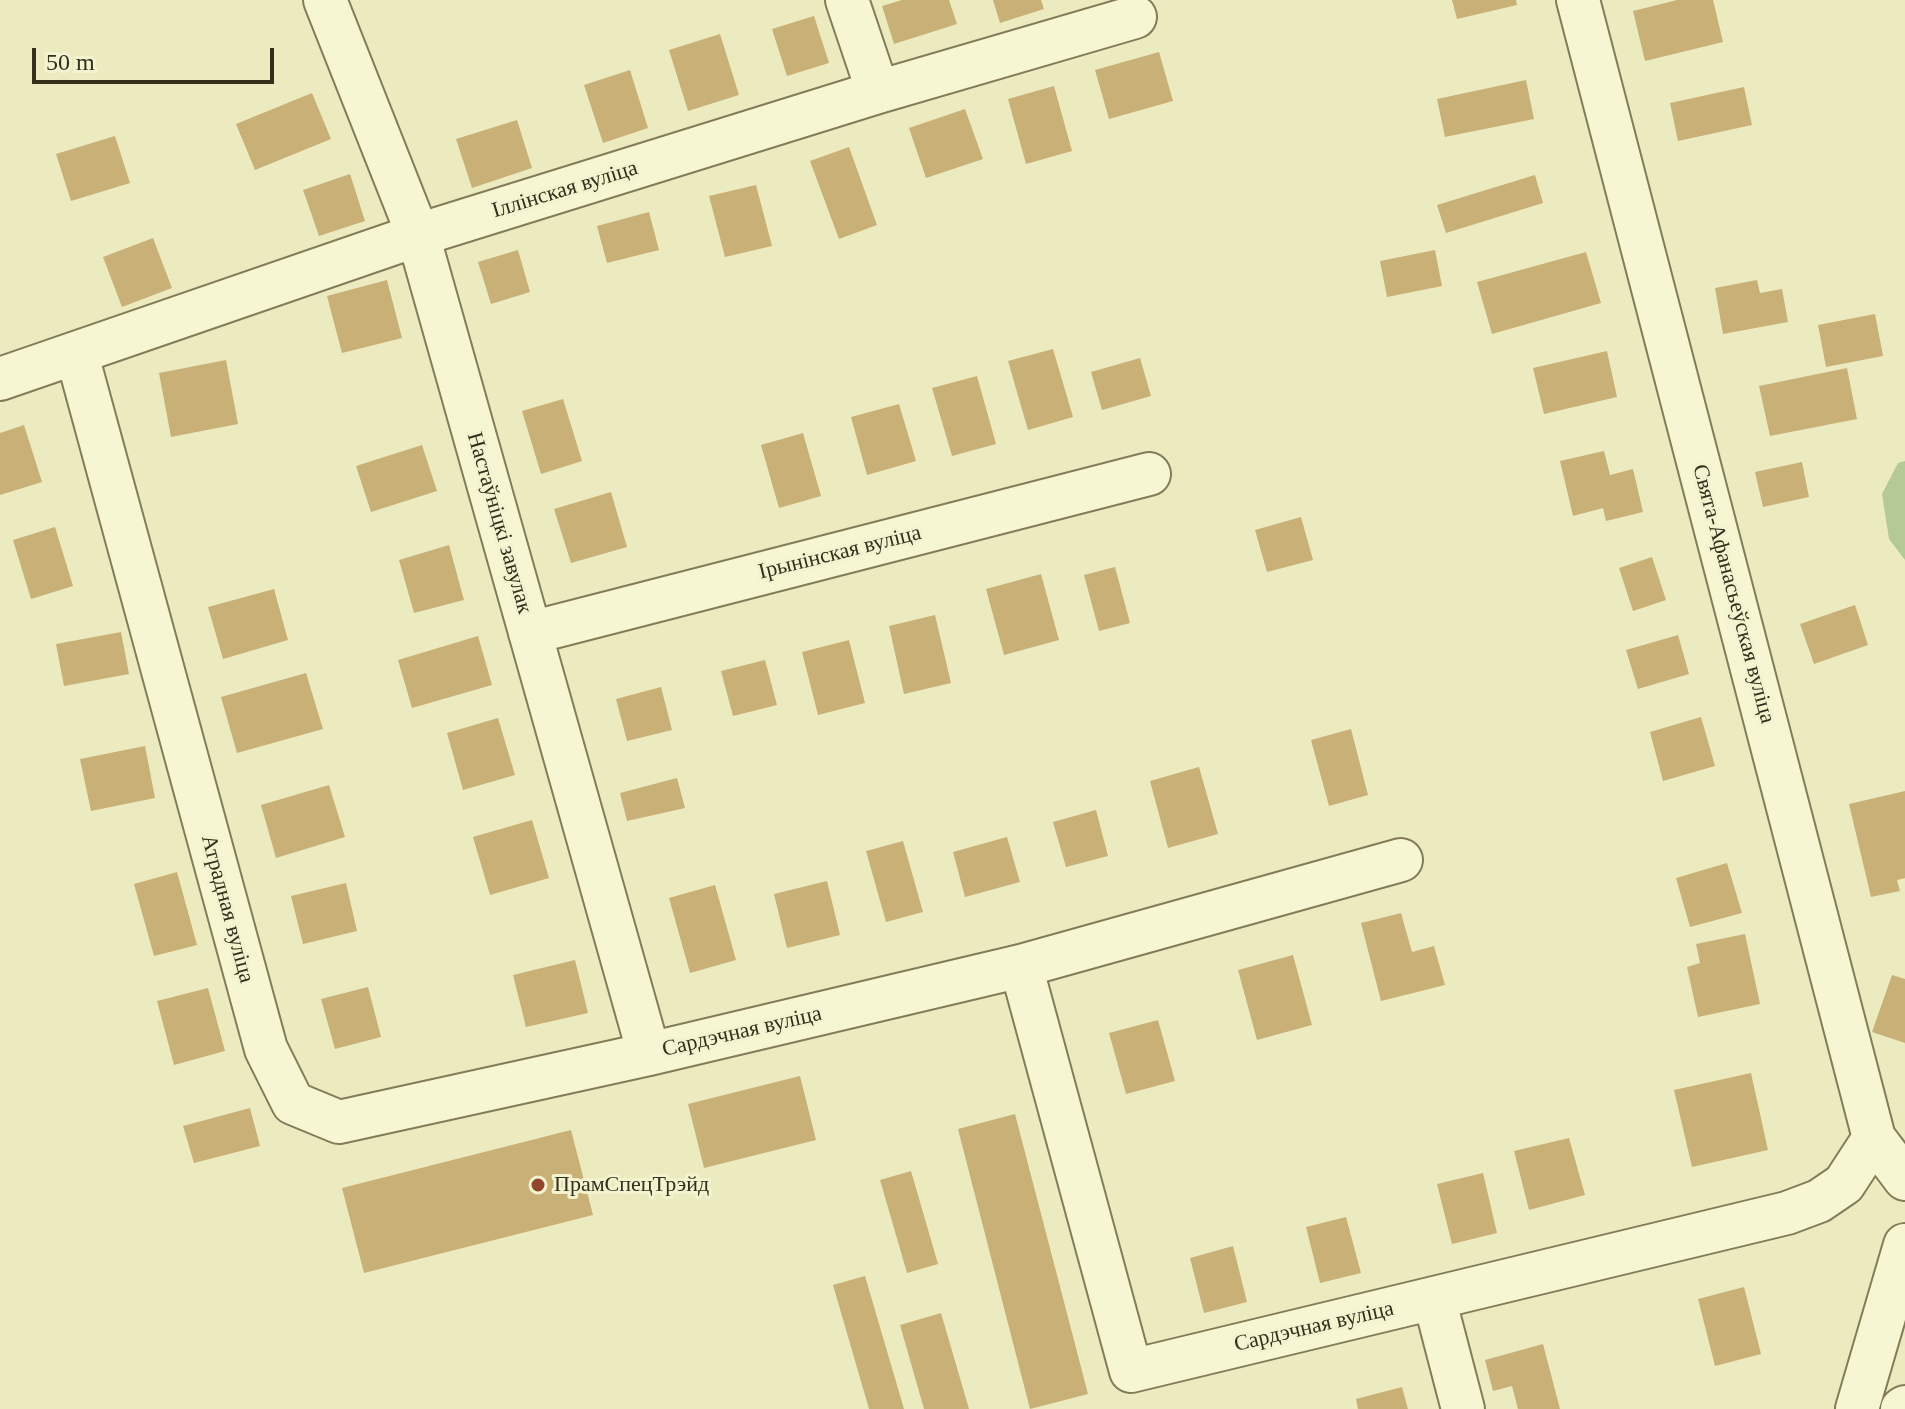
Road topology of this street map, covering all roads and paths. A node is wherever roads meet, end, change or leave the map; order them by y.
1 (325, 0) edge
2 (847, 0) edge
3 (1578, 0) edge
4 (1135, 17) dead end
5 (878, 92) junction
6 (418, 235) junction
7 (77, 355) junction
8 (0, 379) edge
9 (1149, 474) dead end
10 (530, 633) junction
11 (1401, 860) dead end
12 (1021, 966) junction
13 (649, 1054) junction
14 (1874, 1138) junction
15 (1905, 1179) edge
16 (1903, 1261) edge
17 (1434, 1298) junction
18 (1463, 1409) edge
19 (1857, 1409) edge

1 - 6 street, Настаўніцкі завулак
2 - 5 street
3 - 14 street, Свята-Афанасьеўская вуліца
4 - 5 street, Іллінская вуліца
5 - 6 street, Іллінская вуліца
6 - 7 street, Іллінская вуліца
6 - 10 street, Настаўніцкі завулак
7 - 8 street, Іллінская вуліца
7 - 13 street, Атрадная вуліца
9 - 10 street, Ірынінская вуліца
10 - 13 street, Настаўніцкі завулак
11 - 12 street, Сардэчная вуліца
12 - 13 street, Сардэчная вуліца
12 - 17 street, Сардэчная вуліца
14 - 15 street, Свята-Афанасьеўская вуліца
14 - 17 street, Сардэчная вуліца
16 - 19 street
17 - 18 street

